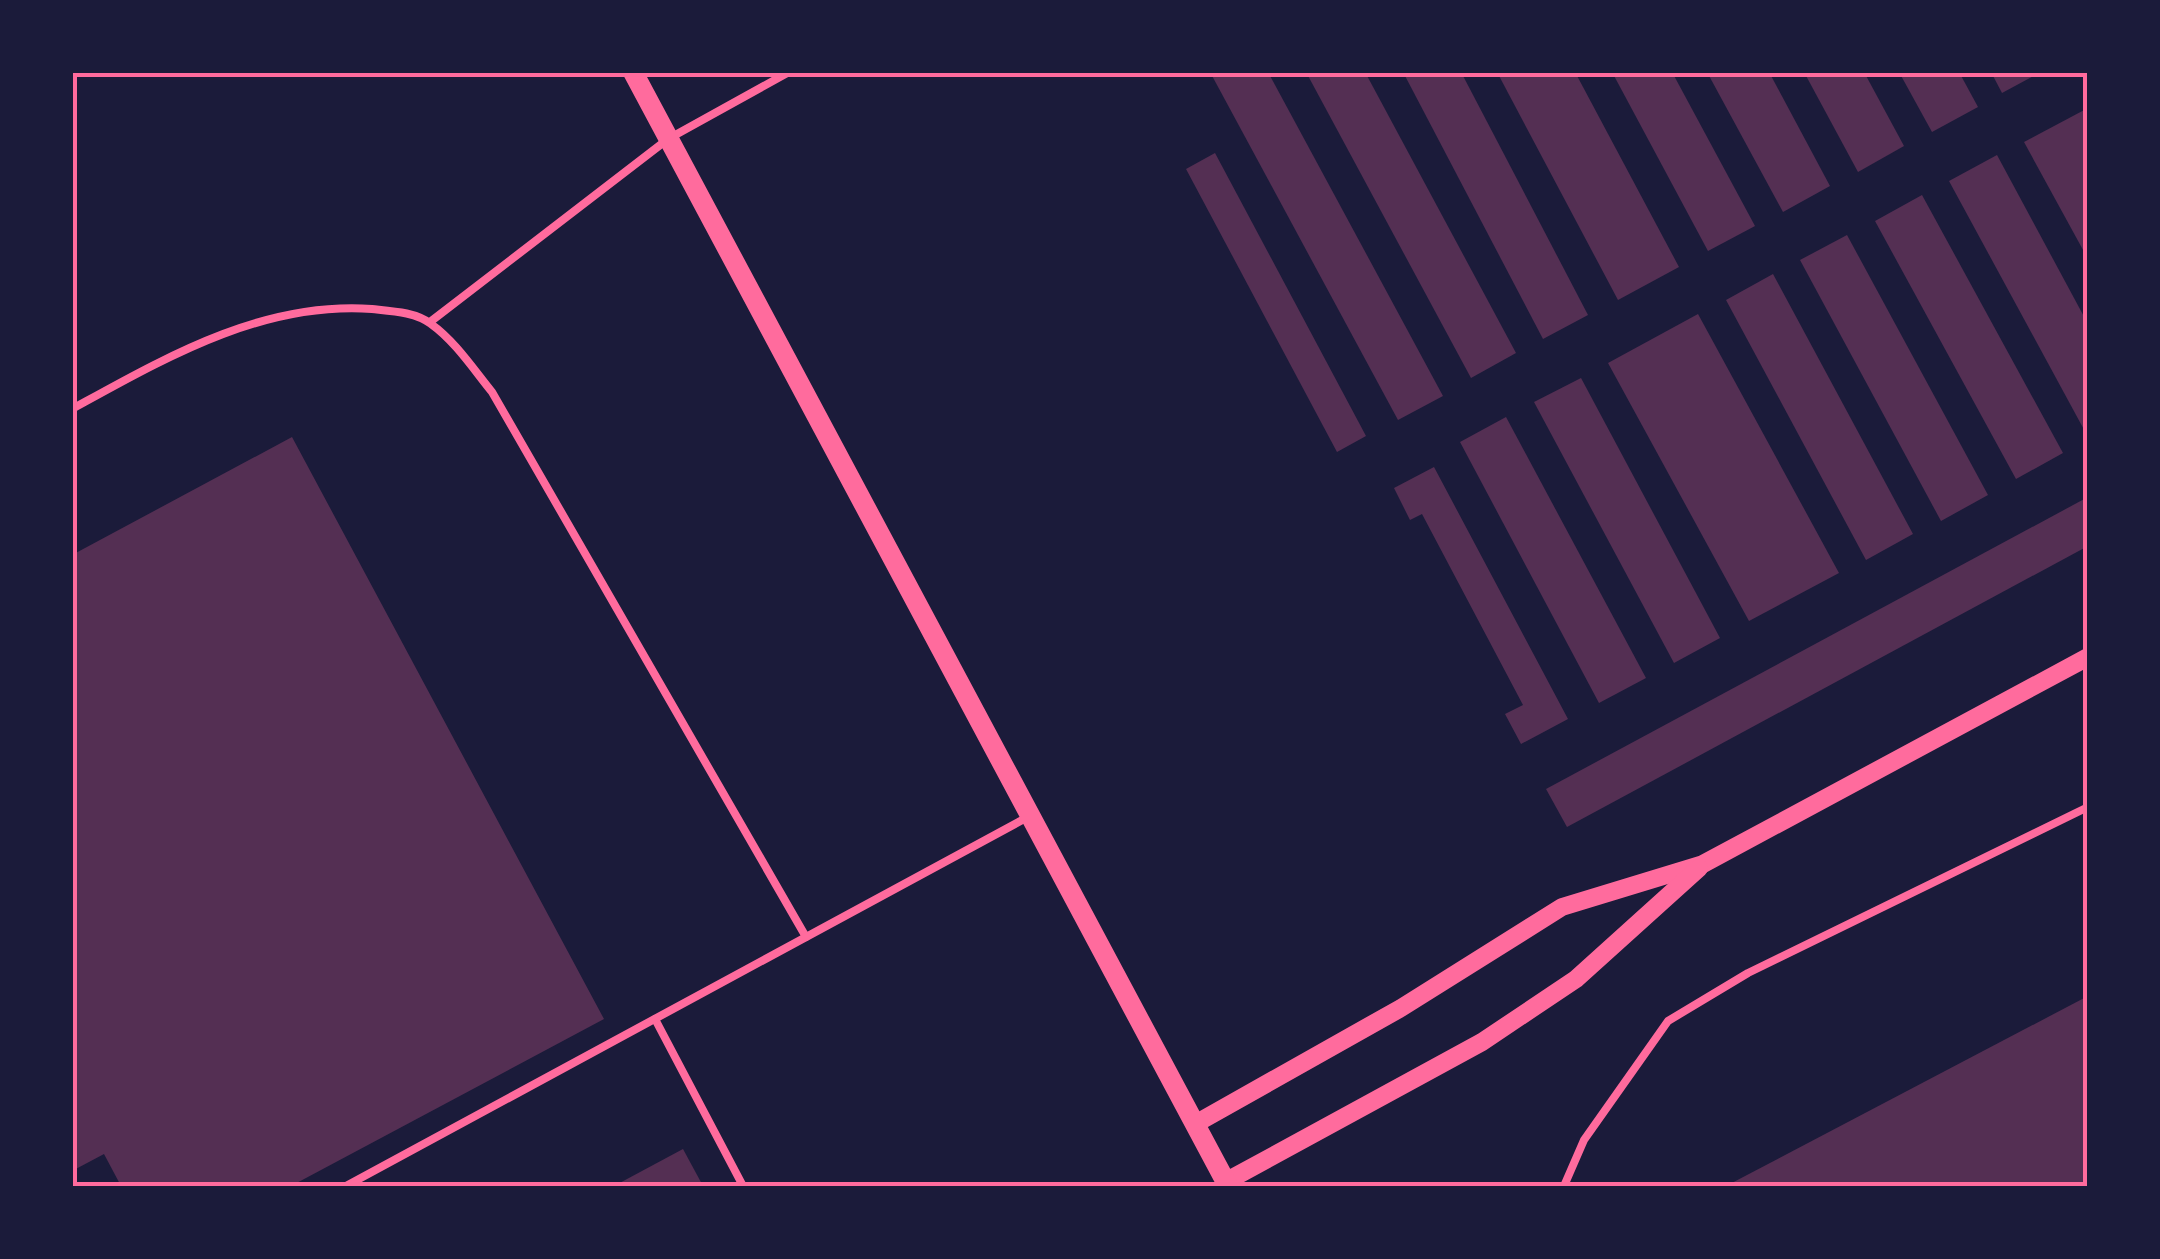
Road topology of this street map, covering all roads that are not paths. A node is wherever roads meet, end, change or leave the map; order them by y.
1 (633, 72) edge
2 (789, 72) edge
3 (668, 140) junction
4 (430, 322) junction
5 (72, 409) edge
6 (2088, 657) edge
7 (2088, 808) edge
8 (1030, 816) junction
9 (1703, 864) junction
10 (806, 938) junction
11 (654, 1019) junction
12 (1195, 1124) junction
13 (1227, 1184) edge
14 (346, 1186) edge
15 (744, 1186) edge
16 (1564, 1186) edge

1 - 3 main road
2 - 3 lane
3 - 4 lane
3 - 8 main road
4 - 5 lane
4 - 10 lane
6 - 9 street
7 - 16 lane
8 - 10 lane
8 - 12 main road
9 - 12 street
9 - 13 street
10 - 11 lane
11 - 14 lane
11 - 15 lane
12 - 13 main road

